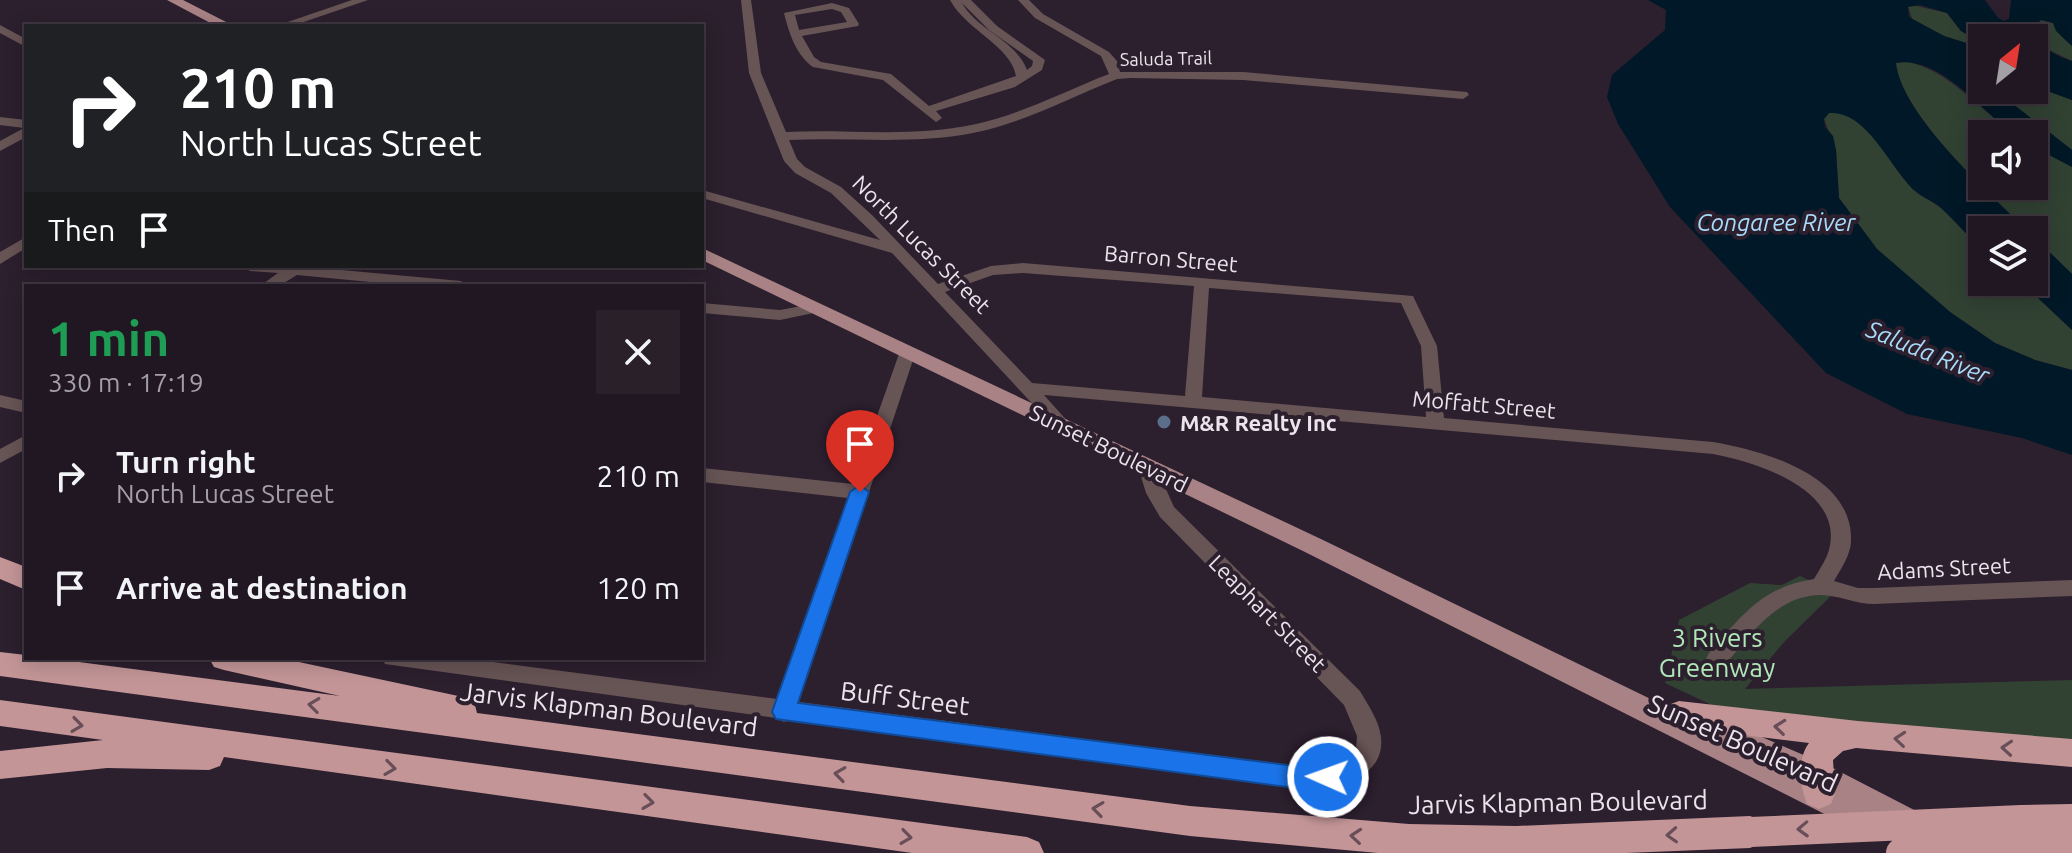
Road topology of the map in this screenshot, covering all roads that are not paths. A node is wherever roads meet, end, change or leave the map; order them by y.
1 (173, 0) edge
2 (363, 0) edge
3 (746, 0) edge
4 (955, 0) edge
5 (965, 0) edge
6 (1023, 0) edge
7 (223, 24) edge
8 (287, 24) edge
9 (0, 28) edge
10 (795, 34) junction
11 (22, 41) edge
12 (0, 42) edge
13 (1115, 76) junction
14 (1022, 78) junction
15 (1463, 95) dead end
16 (927, 110) junction
17 (0, 121) edge
18 (24, 124) edge
19 (24, 132) edge
20 (954, 132) junction
21 (782, 136) junction
22 (0, 147) edge
23 (704, 195) edge
24 (0, 244) edge
25 (24, 245) edge
26 (894, 249) junction
27 (704, 254) edge
28 (0, 259) edge
29 (297, 268) edge
30 (1202, 283) junction
31 (271, 284) edge
32 (443, 284) edge
33 (935, 290) junction
34 (704, 308) edge
35 (817, 308) junction
36 (908, 351) junction
37 (1028, 388) junction
38 (0, 401) edge
39 (1193, 402) junction
40 (24, 407) edge
41 (1435, 423) junction
42 (1061, 424) junction
43 (24, 431) edge
44 (24, 442) edge
45 (0, 446) edge
46 (0, 457) edge
47 (1147, 467) junction
48 (704, 475) edge
49 (860, 492) junction
50 (0, 567) edge
51 (24, 578) edge
52 (1821, 586) junction
53 (2072, 588) edge
54 (1515, 646) junction
55 (1717, 659) dead end
56 (233, 660) edge
57 (407, 660) edge
58 (0, 664) edge
59 (784, 712) junction
60 (0, 713) edge
61 (1679, 714) junction
62 (1858, 735) junction
63 (614, 744) junction
64 (2072, 753) edge
65 (332, 760) junction
66 (1360, 764) joint
67 (0, 765) edge
68 (1818, 784) junction
69 (2072, 819) edge
70 (2072, 847) edge
71 (1912, 849) edge
72 (1027, 853) edge
73 (1966, 853) edge

1 - 7 main road
2 - 8 street
3 - 21 street, North Lucas Street
4 - 14 street
5 - 14 street
6 - 13 street
9 - 11 street
10 - 10 street
10 - 16 street
11 - 12 street
13 - 15 street, Saluda Trail
13 - 20 street, Saluda Trail
14 - 16 street
16 - 20 street
17 - 18 street
19 - 22 street
20 - 21 street, Saluda Trail
21 - 26 street, North Lucas Street
23 - 26 street
24 - 25 street
25 - 28 street
26 - 33 street, North Lucas Street
27 - 35 main road, Sunset Boulevard
29 - 31 street
29 - 32 street
30 - 33 street, Barron Street
30 - 39 street
30 - 41 street, Barron Street
33 - 37 street, North Lucas Street
34 - 35 street
35 - 36 main road, Sunset Boulevard
36 - 42 main road, Sunset Boulevard
36 - 49 street
37 - 39 street, Moffatt Street
37 - 42 street, North Lucas Street
38 - 40 street
39 - 41 street, Moffatt Street
41 - 52 street, Moffatt Street
42 - 47 main road, Sunset Boulevard
43 - 45 street
44 - 46 street
47 - 54 main road, Sunset Boulevard
47 - 66 street, Leaphart Street
48 - 49 street
49 - 59 street
50 - 51 highway
52 - 53 street, Adams Street
52 - 55 street
54 - 61 main road, Sunset Boulevard
54 - 68 main road, Sunset Boulevard
56 - 63 highway
57 - 59 street, Buff Street
63 -> 58 highway, Jarvis Klapman Boulevard
59 - 66 street, Buff Street
60 -> 65 highway
62 -> 61 highway
61 - 68 main road, Sunset Boulevard
64 -> 62 highway
62 - 68 highway
69 -> 63 highway, Jarvis Klapman Boulevard, bridge
65 - 67 highway
65 -> 72 highway
68 - 71 main road, Sunset Boulevard
68 - 73 main road, Sunset Boulevard
70 - 71 highway, bridge

